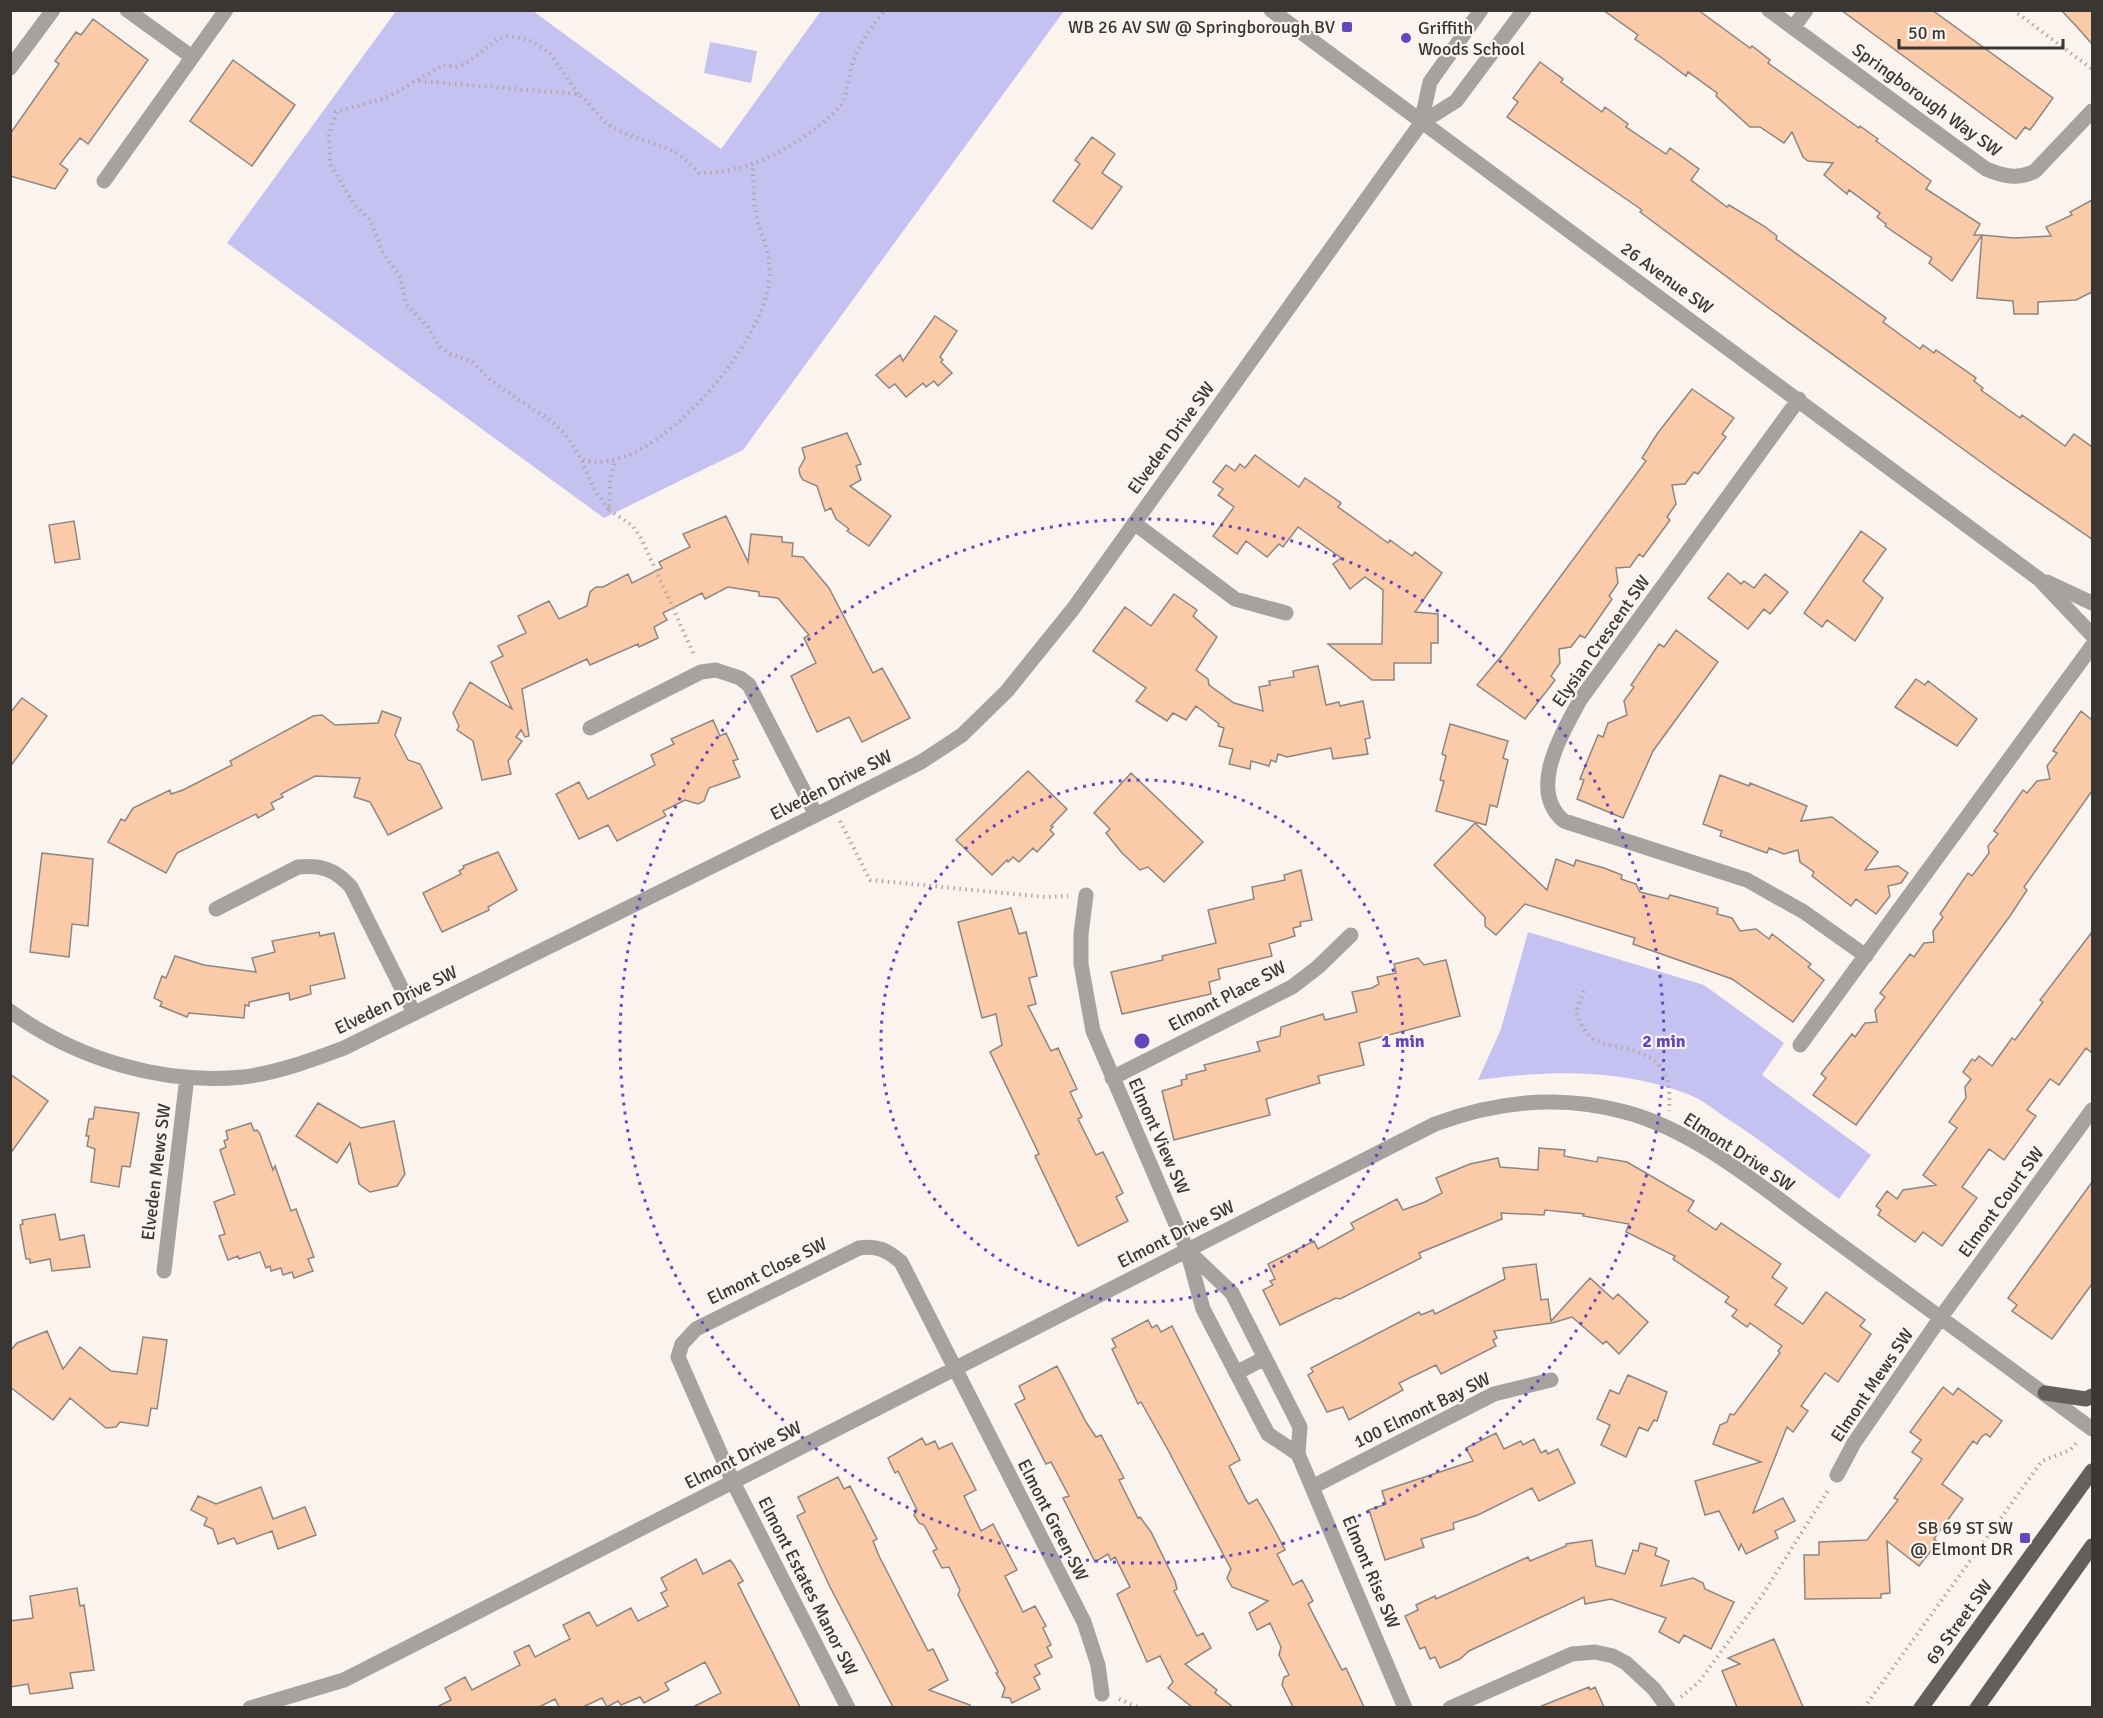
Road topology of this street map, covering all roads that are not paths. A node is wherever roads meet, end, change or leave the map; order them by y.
1 (52, 10) edge
2 (127, 10) edge
3 (226, 10) edge
4 (1271, 10) edge
5 (1481, 10) edge
6 (1524, 10) edge
7 (1769, 10) edge
8 (1806, 10) edge
9 (1793, 28) junction
10 (192, 57) junction
11 (10, 68) edge
12 (2092, 111) edge
13 (1421, 123) junction
14 (104, 181) dead end
15 (1799, 399) junction
16 (1134, 523) junction
17 (2039, 579) junction
18 (2092, 603) edge
19 (1286, 613) dead end
20 (2092, 635) edge
21 (2092, 646) edge
22 (590, 728) dead end
23 (816, 815) junction
24 (1086, 895) road end
25 (216, 909) dead end
26 (1351, 934) dead end
27 (1866, 956) junction
28 (10, 1011) edge
29 (414, 1013) junction
30 (1800, 1046) dead end
31 (187, 1077) junction
32 (1112, 1078) junction
33 (2092, 1110) edge
34 (1187, 1250) junction
35 (164, 1271) dead end
36 (1941, 1317) junction
37 (1265, 1358) junction
38 (954, 1369) junction
39 (1236, 1373) junction
40 (1551, 1380) dead end
41 (2045, 1394) junction
42 (2092, 1396) edge
43 (2092, 1429) edge
44 (1298, 1454) junction
45 (2092, 1471) edge
46 (1837, 1475) road end
47 (733, 1482) junction
48 (1314, 1486) junction
49 (2092, 1546) edge
50 (1102, 1694) road end
51 (1672, 1704) edge
52 (250, 1707) edge
53 (848, 1707) edge
54 (1405, 1707) edge
55 (1450, 1707) edge
56 (1921, 1707) edge
57 (1977, 1707) edge

1 - 11 street
2 - 10 street
3 - 10 street
4 - 13 street, 26 Avenue SW
5 - 13 street
6 - 13 street
7 - 9 street, Springborough Way SW
8 - 9 street
9 - 12 street, Springborough Way SW
10 - 14 street
13 - 15 street, 26 Avenue SW
13 - 16 street, Elveden Drive SW
15 - 17 street, 26 Avenue SW
15 - 27 street, Elysian Crescent SW
16 - 19 street
16 - 23 street, Elveden Drive SW
17 - 18 street, 26 Avenue SW
17 - 20 street, 26 Avenue SW
21 - 27 street
22 - 23 street
23 - 29 street, Elveden Drive SW
24 - 32 street, Elmont View SW
25 - 29 street
26 - 32 street, Elmont Place SW
27 - 30 street
28 - 31 street, Elveden Drive SW
29 - 31 street, Elveden Drive SW
31 - 35 street, Elveden Mews SW
32 - 34 street, Elmont View SW
33 - 36 street, Elmont Court SW
34 - 36 street, Elmont Drive SW
34 - 37 street, Elmont Rise SW
34 - 38 street, Elmont Drive SW
34 - 39 street, Elmont Rise SW
36 - 41 street, Elmont Drive SW
36 - 46 street, Elmont Mews SW
37 - 39 street
37 - 44 street, Elmont Rise SW
38 - 47 street, Elmont Drive SW
38 - 47 street, Elmont Close SW
38 - 50 street, Elmont Green SW
39 - 44 street, Elmont Rise SW
40 - 48 street, 100 Elmont Bay SW
41 - 42 main road
41 - 43 street, Elmont Drive SW
44 - 48 street, Elmont Rise SW
45 - 56 main road, 69 Street SW
47 - 52 street, Elmont Drive SW
47 - 53 street, Elmont Estates Manor SW
48 - 54 street, Elmont Rise SW
49 - 57 main road
51 - 55 street

